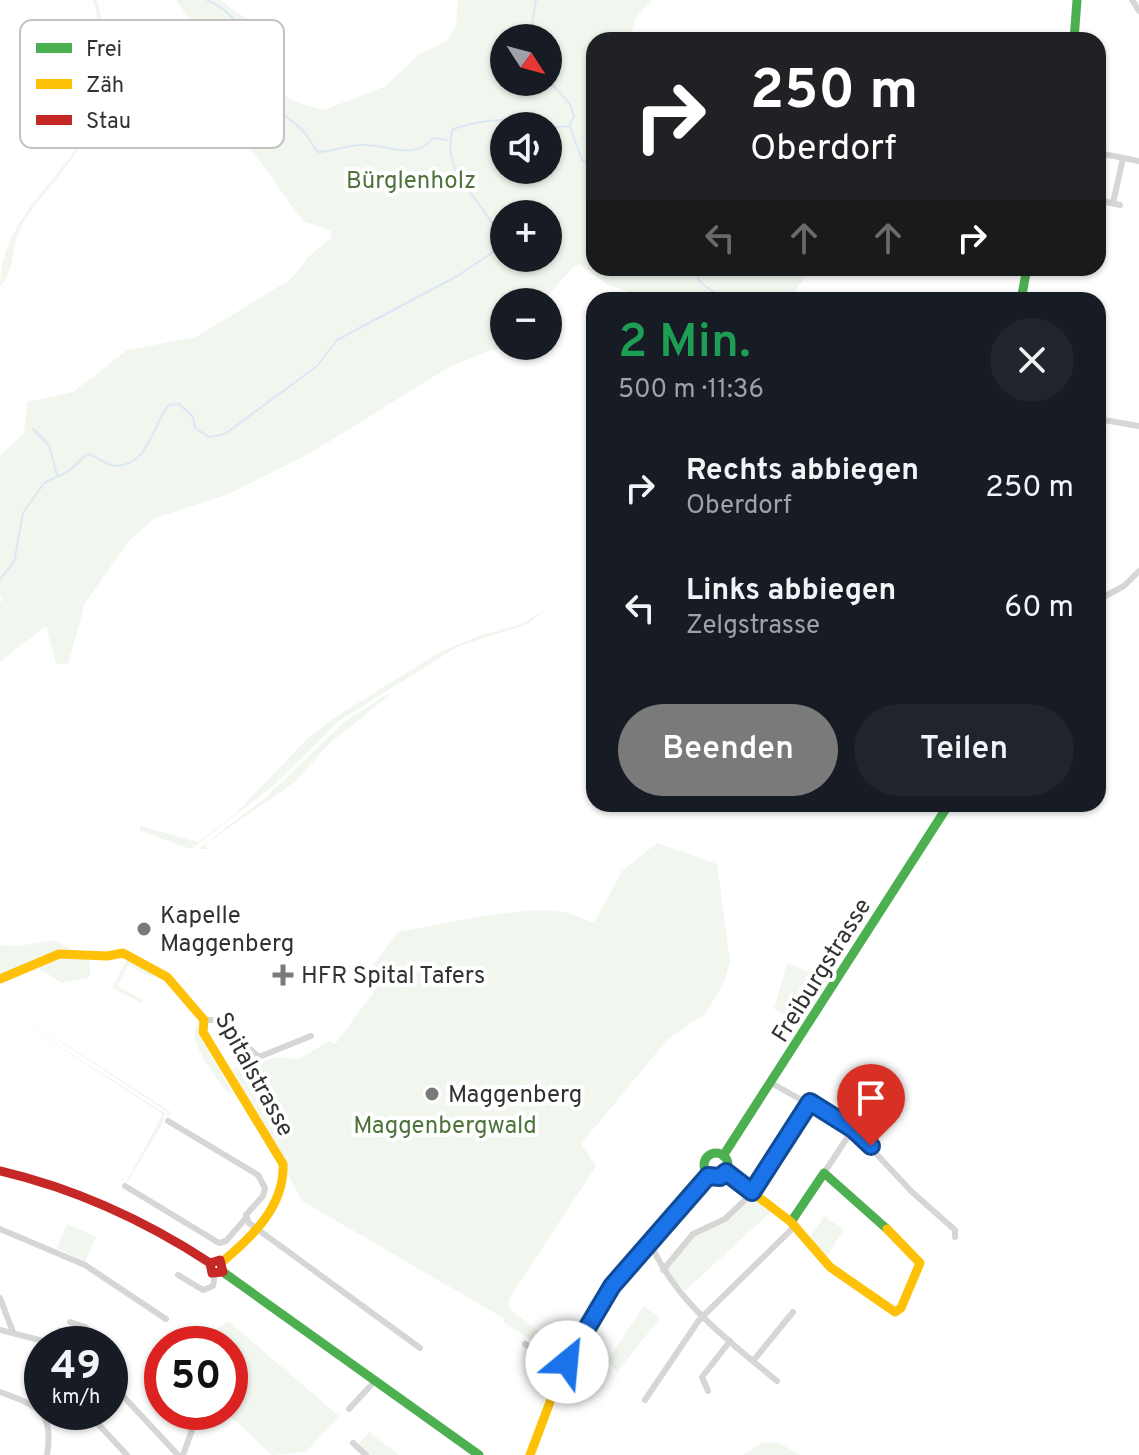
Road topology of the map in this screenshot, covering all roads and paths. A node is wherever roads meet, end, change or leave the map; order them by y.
1 (1077, 0) edge
2 (1132, 0) edge
3 (1139, 11) edge
4 (1075, 32) edge
5 (1106, 155) edge
6 (1123, 158) junction
7 (1139, 161) edge
8 (1106, 202) edge
9 (1106, 420) edge
10 (1139, 426) edge
11 (1139, 571) edge
12 (1106, 596) edge
13 (944, 812) edge
14 (0, 979) edge
15 (204, 1020) junction
16 (311, 1036) dead end
17 (773, 1084) junction
18 (810, 1102) junction
19 (168, 1121) dead end
20 (853, 1129) junction
21 (723, 1156) junction
22 (0, 1171) edge
23 (726, 1172) junction
24 (824, 1173) junction
25 (709, 1175) junction
26 (125, 1186) dead end
27 (752, 1192) junction
28 (246, 1218) junction
29 (792, 1224) junction
30 (255, 1227) junction
31 (0, 1229) edge
32 (955, 1237) dead end
33 (650, 1241) junction
34 (220, 1269) junction
35 (663, 1270) junction
36 (178, 1275) dead end
37 (0, 1298) edge
38 (793, 1312) dead end
39 (704, 1315) junction
40 (166, 1319) dead end
41 (70, 1322) dead end
42 (82, 1326) edge
43 (0, 1330) edge
44 (13, 1332) junction
45 (24, 1335) edge
46 (730, 1341) junction
47 (525, 1344) dead end
48 (420, 1348) dead end
49 (753, 1361) junction
50 (562, 1372) junction
51 (777, 1381) dead end
52 (374, 1382) junction
53 (708, 1391) dead end
54 (0, 1392) edge
55 (645, 1400) dead end
56 (128, 1401) edge
57 (349, 1409) dead end
58 (104, 1430) edge
59 (192, 1430) edge
60 (353, 1443) dead end
61 (47, 1455) edge
62 (127, 1455) edge
63 (181, 1455) edge
64 (366, 1455) edge
65 (479, 1455) edge
66 (530, 1455) edge

1 - 4 main road
2 - 3 street
5 - 6 street
6 - 7 street
6 - 8 street
9 - 10 street
11 - 12 street
13 - 17 main road, Freiburgstrasse
14 - 15 main road, Spitalstrasse
15 - 16 street
15 - 30 main road, Spitalstrasse
17 - 18 street
17 - 21 main road, Freiburgstrasse
18 - 20 street
18 - 27 street
19 - 28 street
20 - 24 street
20 - 32 street
21 - 23 main road
21 - 25 main road, Freiburgstrasse
22 - 34 main road
23 - 25 main road
23 - 27 main road
24 - 29 main road
24 - 29 main road
25 - 33 main road, Freiburgstrasse
26 - 28 street
27 - 29 main road
27 - 35 street
28 - 30 street
29 - 39 street
30 - 34 main road, Spitalstrasse
30 - 48 street
31 - 40 street
33 - 35 street
33 - 50 main road, Freiburgstrasse
34 - 36 street
34 - 52 main road
35 - 39 street
37 - 44 street
38 - 49 street
39 - 46 street
39 - 55 street
41 - 42 street
43 - 44 street
44 - 45 street
46 - 49 street
46 - 53 street
47 - 50 street
49 - 51 street
50 - 66 main road, Freiburgstrasse
52 - 57 street
52 - 65 main road
54 - 61 street
56 - 63 street
58 - 62 street
59 - 63 street
60 - 64 street

